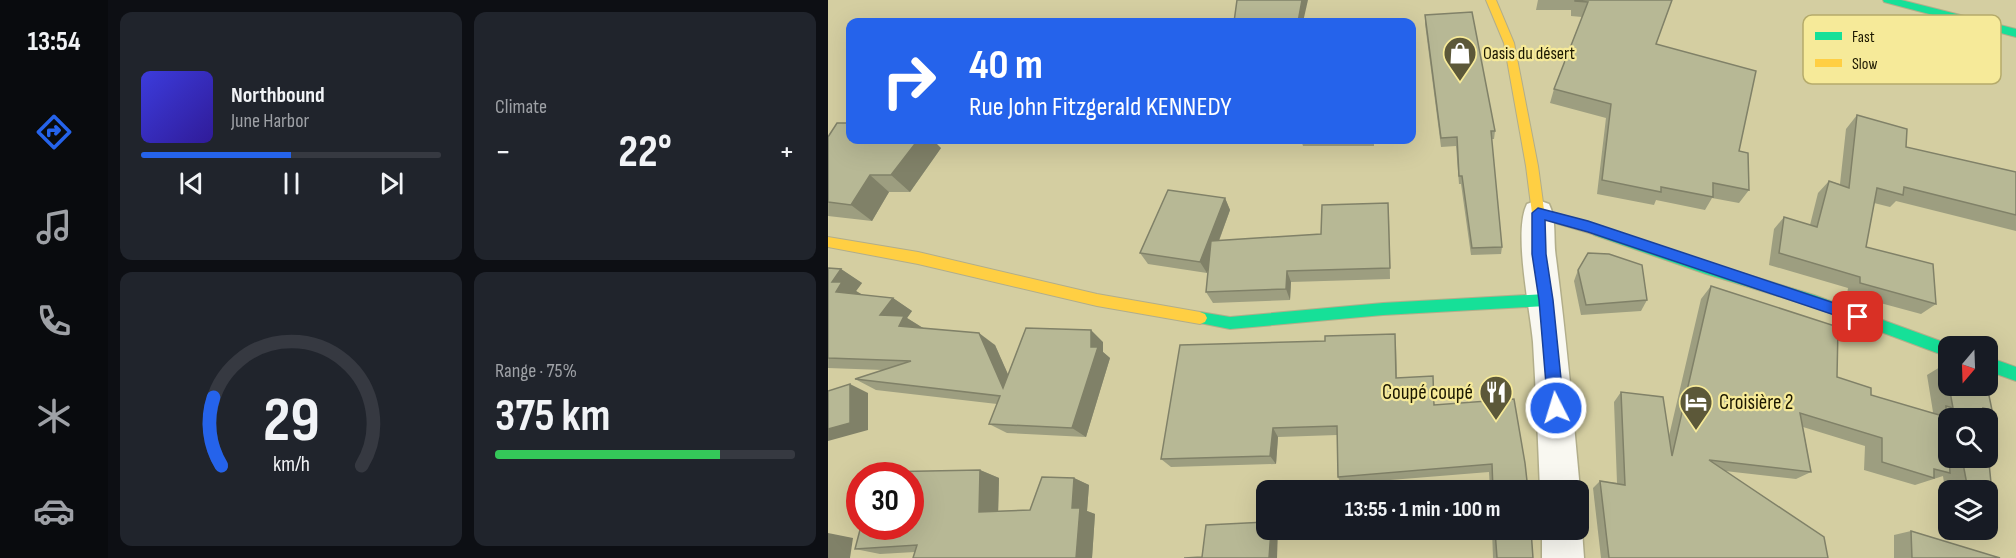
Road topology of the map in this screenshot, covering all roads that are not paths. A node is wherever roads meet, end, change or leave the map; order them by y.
1 (1491, 0) edge
2 (1888, 0) edge
3 (1946, 15) edge
4 (2001, 29) edge
5 (2016, 33) edge
6 (1538, 213) junction
7 (828, 242) edge
8 (1546, 300) junction
9 (1938, 346) edge
10 (1998, 368) edge
11 (2016, 374) edge
12 (1560, 480) edge
13 (1562, 540) edge
14 (1563, 558) edge

1 - 6 street
2 - 3 street
4 - 5 street
6 - 8 street
6 - 9 street
7 - 8 street
8 - 12 street
10 - 11 street
13 - 14 street

